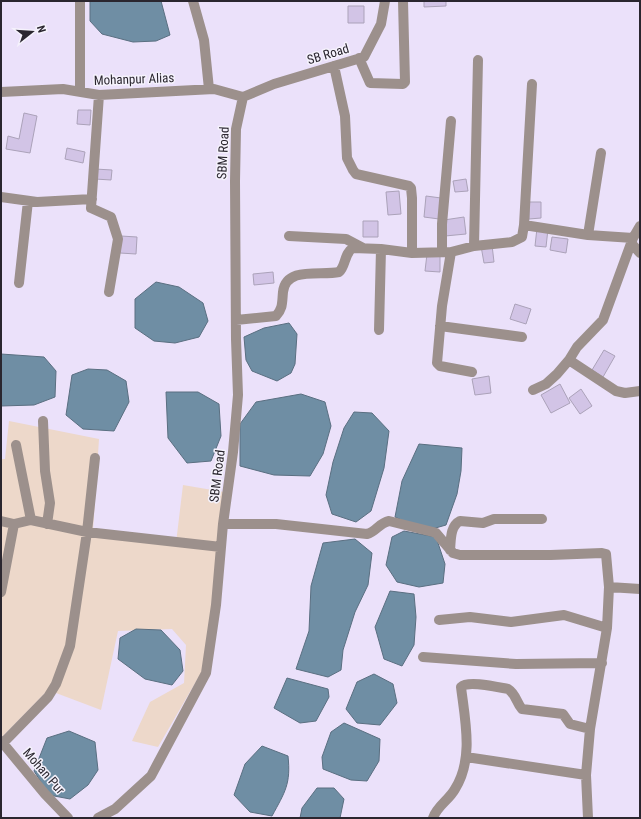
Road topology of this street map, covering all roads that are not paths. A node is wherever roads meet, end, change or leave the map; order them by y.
1 (80, 1) edge
2 (193, 1) edge
3 (385, 1) edge
4 (403, 1) edge
5 (360, 58) junction
6 (478, 60) dead end
7 (334, 66) junction
8 (532, 84) dead end
9 (209, 89) junction
10 (1, 92) edge
11 (80, 92) junction
12 (99, 95) junction
13 (243, 97) junction
14 (451, 121) dead end
15 (601, 153) dead end
16 (1, 197) edge
17 (92, 199) junction
18 (28, 201) junction
19 (524, 225) junction
20 (640, 226) edge
21 (588, 235) junction
22 (290, 236) dead end
23 (632, 241) junction
24 (474, 246) junction
25 (363, 248) junction
26 (381, 249) junction
27 (447, 252) junction
28 (412, 253) junction
29 (640, 253) edge
30 (19, 283) dead end
31 (109, 292) dead end
32 (236, 320) junction
33 (440, 326) junction
34 (379, 330) dead end
35 (522, 337) dead end
36 (569, 360) junction
37 (472, 372) dead end
38 (533, 390) dead end
39 (640, 391) edge
40 (43, 421) dead end
41 (16, 445) dead end
42 (95, 458) dead end
43 (542, 519) dead end
44 (31, 520) junction
45 (1, 522) edge
46 (14, 524) junction
47 (47, 524) junction
48 (223, 524) junction
49 (87, 532) junction
50 (221, 547) junction
51 (450, 550) junction
52 (609, 587) junction
53 (640, 589) edge
54 (1, 592) edge
55 (439, 620) dead end
56 (607, 628) junction
57 (423, 656) dead end
58 (602, 663) junction
59 (590, 729) junction
60 (2, 742) edge
61 (466, 758) junction
62 (586, 775) junction
63 (104, 817) edge
64 (68, 818) edge
65 (433, 818) edge
66 (588, 818) edge

1 - 11 street
2 - 9 street
3 - 5 street, SB Road
4 - 5 street
5 - 7 street, SB Road
6 - 24 street
7 - 13 street, SB Road
7 - 28 street
8 - 19 street
9 - 12 street, Mohanpur Alias
9 - 13 street, Mohanpur Alias
10 - 11 street, Mohanpur Alias
11 - 12 street, Mohanpur Alias
12 - 17 street
13 - 32 street, SBM Road
14 - 27 street
15 - 21 street
16 - 18 street
17 - 18 street
17 - 31 street
18 - 30 street
19 - 21 street
19 - 24 street
20 - 23 street
21 - 23 street
22 - 25 street
23 - 29 street
23 - 36 street
24 - 27 street
25 - 26 street
25 - 32 street
26 - 28 street
26 - 34 street
27 - 28 street
27 - 33 street
32 - 48 street, SBM Road
33 - 35 street
33 - 37 street
36 - 38 street
36 - 39 street
40 - 47 street
41 - 44 street
42 - 49 street
43 - 51 street
44 - 46 street
44 - 47 street
45 - 46 street
46 - 54 street
47 - 49 street
48 - 50 street, SBM Road
48 - 51 street
49 - 50 street
49 - 60 street
50 - 63 street, SBM Road
51 - 52 street
52 - 53 street
52 - 56 street
55 - 56 street
56 - 58 street
57 - 58 street
58 - 59 street
59 - 61 street
59 - 62 street
60 - 64 street, Mohan Pur
61 - 62 street
61 - 65 street
62 - 66 street

